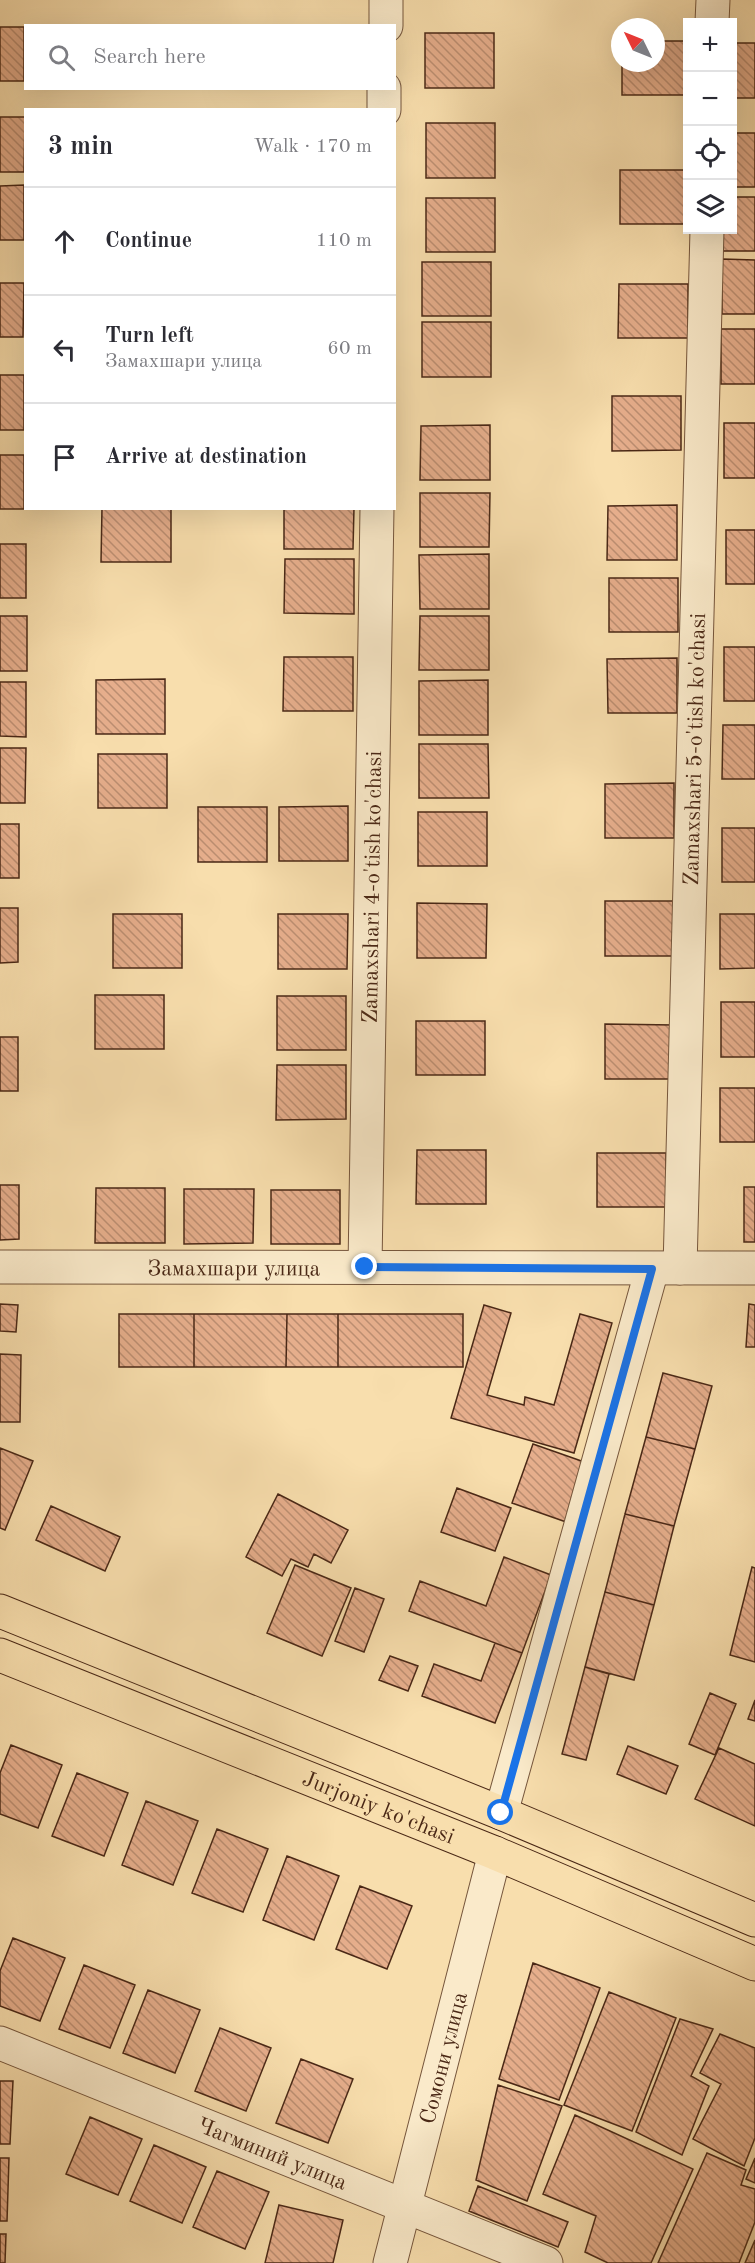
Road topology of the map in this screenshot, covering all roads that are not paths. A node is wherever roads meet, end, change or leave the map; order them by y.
1 (386, 0) edge
2 (713, 0) edge
3 (712, 18) edge
4 (386, 24) edge
5 (384, 90) edge
6 (384, 108) edge
7 (707, 234) edge
8 (377, 510) edge
9 (365, 1267) junction
10 (0, 1268) edge
11 (755, 1268) edge
12 (666, 1269) junction
13 (0, 1611) edge
14 (0, 1655) edge
15 (501, 1813) junction
16 (495, 1852) junction
17 (755, 1920) edge
18 (755, 1964) edge
19 (0, 2043) edge
20 (404, 2205) junction
21 (390, 2263) edge
22 (546, 2263) edge

1 - 4 street
2 - 3 street
5 - 6 street
7 - 12 street, Zamaxshari 5-o'tish ko'chasi
8 - 9 street, Zamaxshari 4-o'tish ko'chasi
9 - 10 street, Замахшари улица
9 - 12 street, Замахшари улица
11 - 12 street, Замахшари улица
12 - 15 street, Zamaxshari 5-o'tish ko'chasi
13 - 15 main road, Jurjoniy ko'chasi
14 - 16 main road, Jurjoniy ko'chasi
15 - 17 main road, Jurjoniy ko'chasi
16 - 18 main road, Jurjoniy ko'chasi
16 - 20 street, Сомони улица
19 - 20 street, Чагминий улица
20 - 21 street, Сомони улица
20 - 22 street, Чагминий улица

